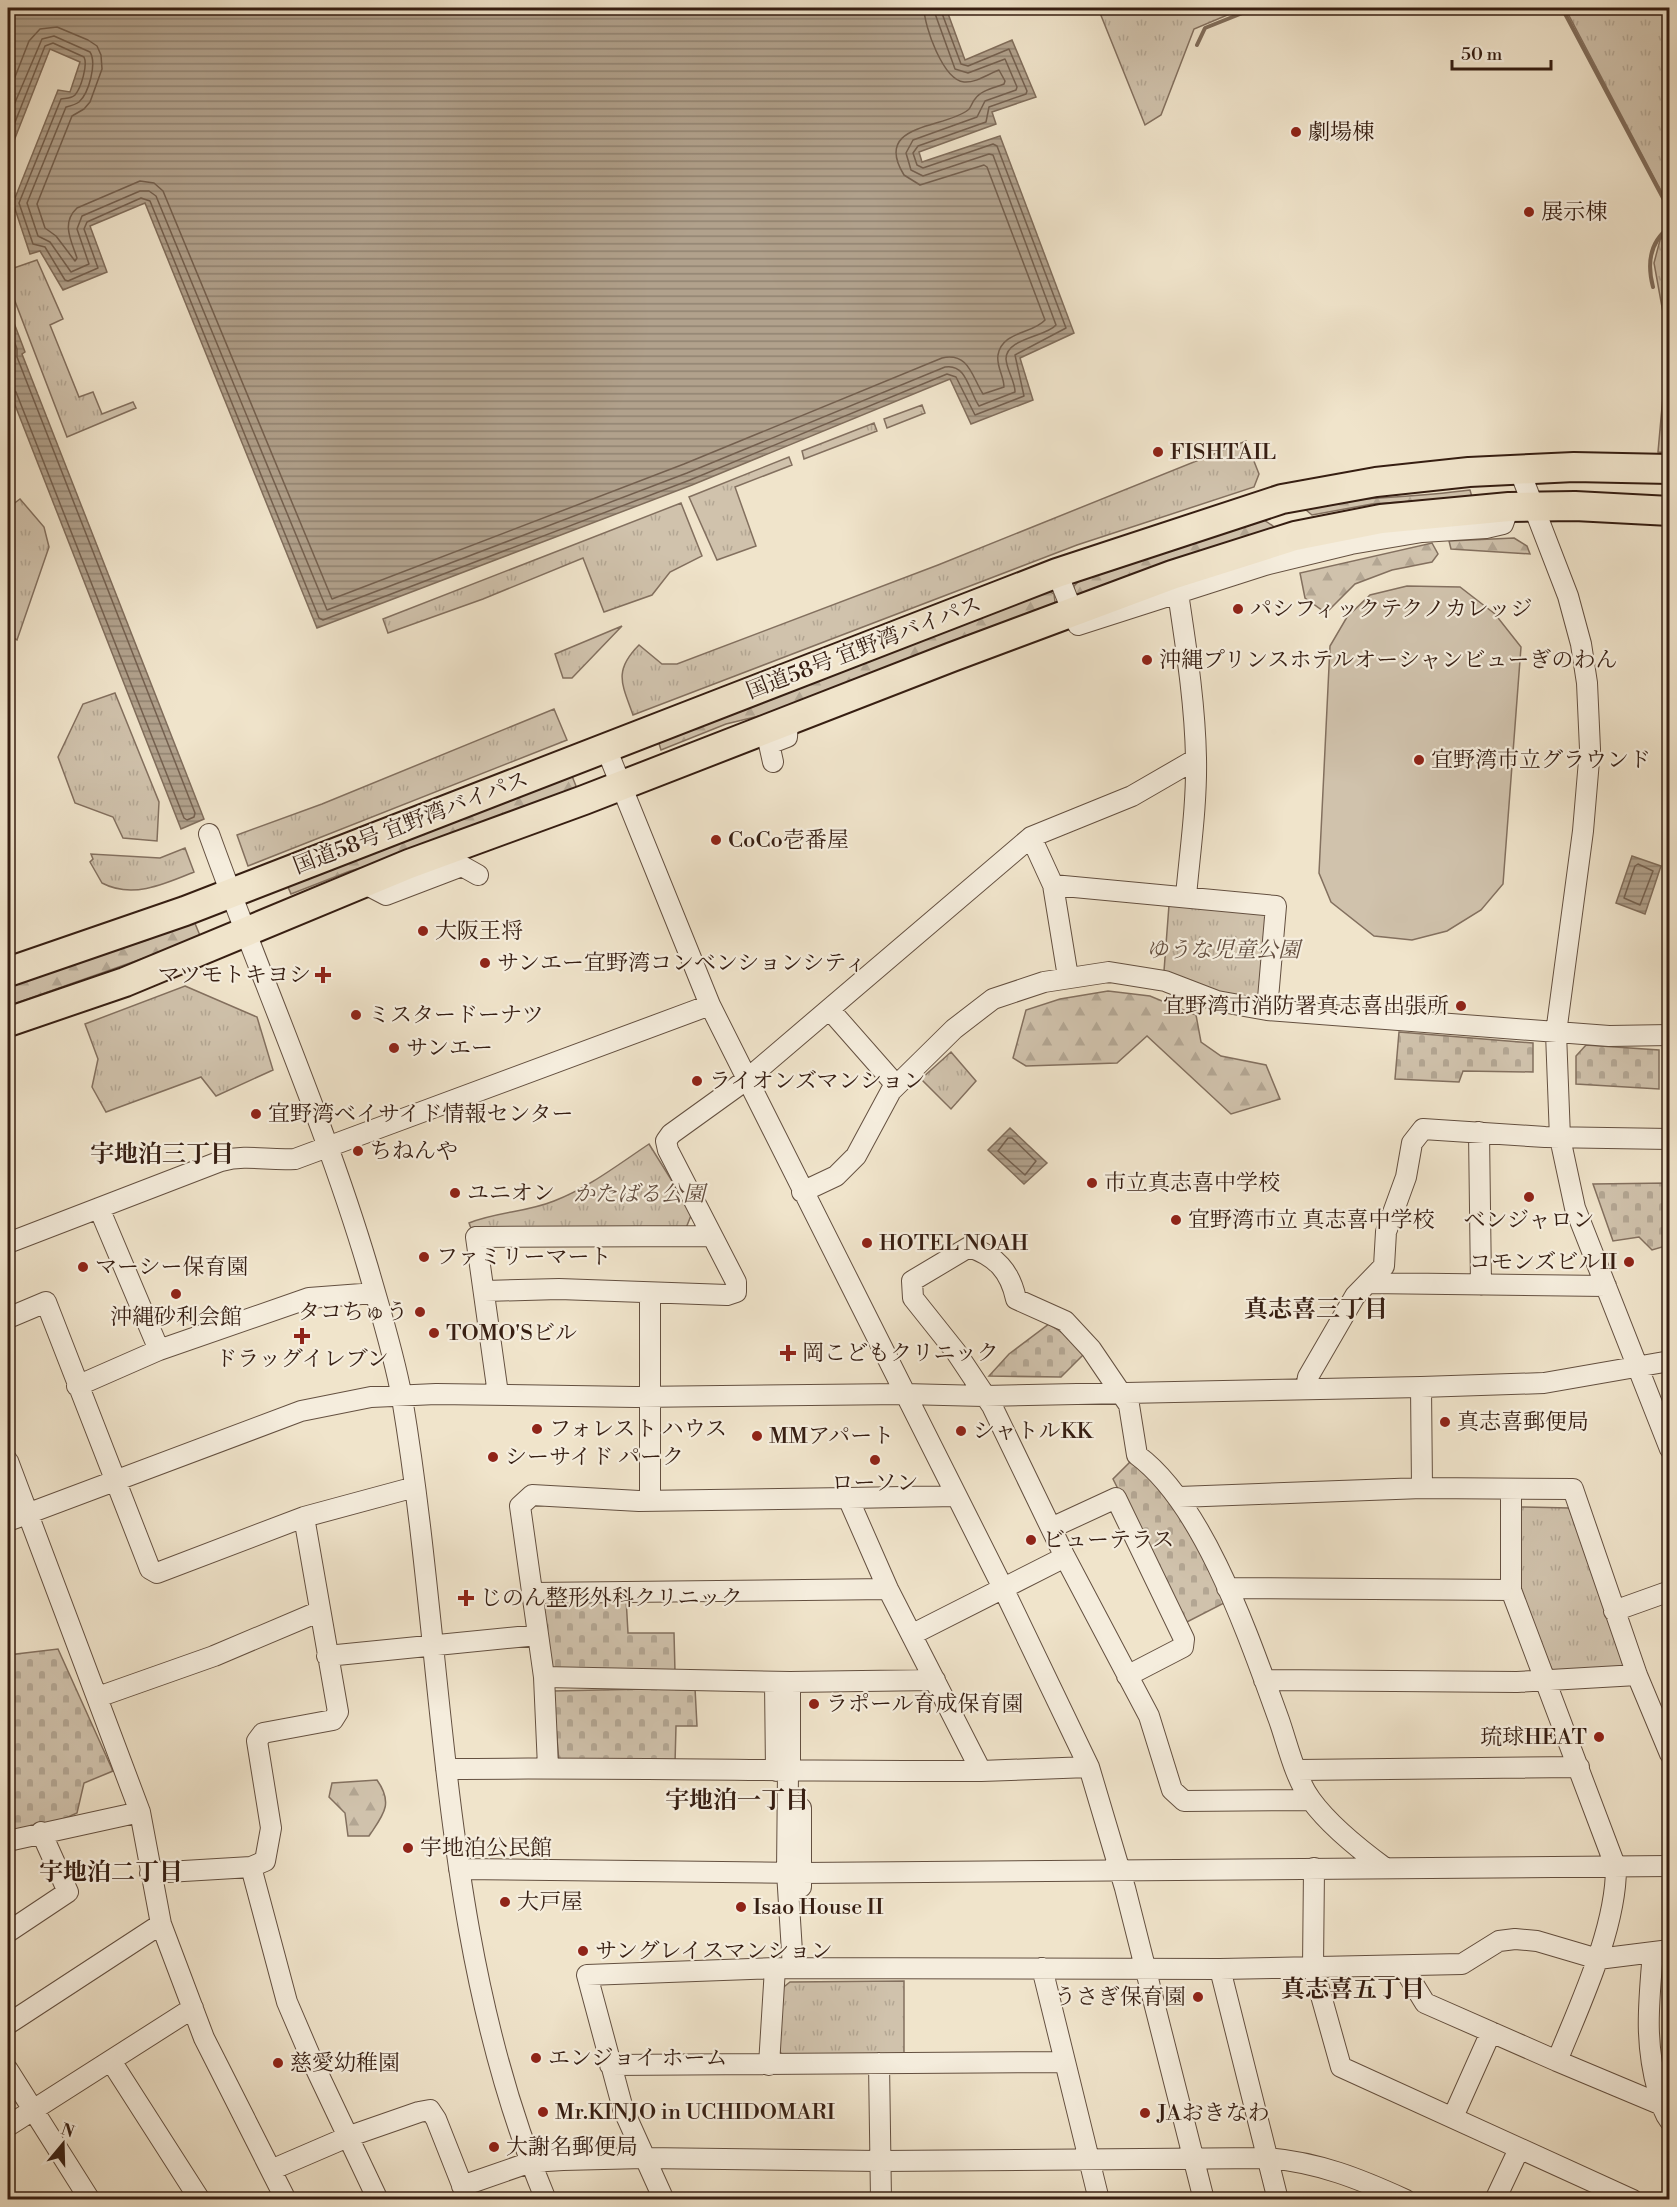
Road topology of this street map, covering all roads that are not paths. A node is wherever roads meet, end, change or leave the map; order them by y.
1 (1519, 469) junction
2 (1670, 469) edge
3 (1521, 507) junction
4 (1632, 508) junction
5 (1670, 511) edge
6 (1670, 527) edge
7 (1057, 573) junction
8 (1178, 593) junction
9 (1072, 612) junction
10 (788, 720) junction
11 (606, 748) junction
12 (1196, 759) junction
13 (773, 762) dead end
14 (621, 784) junction
15 (209, 834) dead end
16 (1031, 837) junction
17 (478, 875) dead end
18 (363, 883) junction
19 (1053, 885) junction
20 (230, 892) junction
21 (1186, 896) junction
22 (245, 932) junction
23 (8, 972) edge
24 (1068, 977) junction
25 (710, 1005) junction
26 (830, 1010) junction
27 (1267, 1010) junction
28 (8, 1022) edge
29 (1556, 1033) junction
30 (1670, 1035) edge
31 (746, 1080) junction
32 (896, 1084) junction
33 (1479, 1132) junction
34 (1560, 1138) junction
35 (1670, 1140) edge
36 (328, 1145) junction
37 (802, 1192) junction
38 (99, 1208) junction
39 (711, 1236) junction
40 (8, 1243) edge
41 (1368, 1283) junction
42 (1481, 1286) junction
43 (1606, 1286) junction
44 (484, 1291) junction
45 (375, 1293) junction
46 (650, 1293) junction
47 (8, 1318) edge
48 (159, 1350) junction
49 (1670, 1361) edge
50 (1639, 1366) junction
51 (77, 1386) junction
52 (1421, 1387) junction
53 (1306, 1388) junction
54 (498, 1394) junction
55 (904, 1394) junction
56 (1124, 1394) junction
57 (401, 1395) junction
58 (984, 1396) junction
59 (650, 1397) junction
60 (1670, 1449) edge
61 (8, 1461) edge
62 (116, 1482) junction
63 (415, 1487) junction
64 (1422, 1488) junction
65 (1511, 1489) junction
66 (956, 1496) junction
67 (1179, 1497) junction
68 (848, 1498) junction
69 (650, 1500) junction
70 (28, 1514) junction
71 (304, 1517) junction
72 (8, 1521) edge
73 (1051, 1528) junction
74 (1065, 1557) junction
75 (1003, 1588) junction
76 (1227, 1588) junction
77 (888, 1589) junction
78 (1511, 1590) junction
79 (1670, 1591) edge
80 (533, 1593) junction
81 (1614, 1611) junction
82 (318, 1612) junction
83 (913, 1634) junction
84 (538, 1635) junction
85 (432, 1644) junction
86 (327, 1656) junction
87 (1127, 1676) junction
88 (1637, 1676) junction
89 (544, 1677) junction
90 (935, 1680) junction
91 (1264, 1680) junction
92 (1546, 1680) junction
93 (782, 1682) junction
94 (98, 1697) junction
95 (1670, 1754) edge
96 (548, 1767) junction
97 (1089, 1767) junction
98 (1580, 1767) junction
99 (446, 1769) junction
100 (1297, 1770) junction
101 (981, 1771) junction
102 (789, 1772) junction
103 (1311, 1800) junction
104 (140, 1812) junction
105 (40, 1832) junction
106 (8, 1841) edge
107 (1670, 1866) edge
108 (251, 1867) junction
109 (1314, 1868) junction
110 (1385, 1868) junction
111 (1616, 1868) junction
112 (459, 1869) junction
113 (1120, 1869) junction
114 (150, 1873) junction
115 (794, 1873) junction
116 (161, 1924) junction
117 (8, 1932) edge
118 (1661, 1951) edge
119 (1598, 1959) junction
120 (1313, 1967) junction
121 (1404, 1967) junction
122 (790, 1968) junction
123 (1042, 1968) junction
124 (1146, 1968) junction
125 (1220, 1969) junction
126 (193, 2008) junction
127 (8, 2024) edge
128 (1491, 2032) junction
129 (111, 2061) junction
130 (1557, 2061) junction
131 (1064, 2062) junction
132 (879, 2063) junction
133 (610, 2065) junction
134 (769, 2065) junction
135 (8, 2070) edge
136 (1666, 2107) edge
137 (33, 2110) junction
138 (1453, 2117) junction
139 (8, 2126) edge
140 (350, 2136) junction
141 (1519, 2149) junction
142 (644, 2158) junction
143 (1089, 2158) junction
144 (1194, 2158) junction
145 (1267, 2158) junction
146 (531, 2162) junction
147 (879, 2162) junction
148 (272, 2170) junction
149 (465, 2193) edge
150 (90, 2199) edge
151 (200, 2199) edge
152 (286, 2199) edge
153 (378, 2199) edge
154 (546, 2199) edge
155 (664, 2199) edge
156 (881, 2199) edge
157 (1099, 2199) edge
158 (1204, 2199) edge
159 (1278, 2199) edge
160 (1406, 2199) edge
161 (1495, 2199) edge
162 (1633, 2199) edge

1 - 2 highway, 国道58号 宜野湾バイパス
1 - 3 street
1 - 7 highway, 国道58号 宜野湾バイパス
3 - 4 highway, 国道58号 宜野湾バイパス
3 - 8 street
3 - 9 highway, 国道58号 宜野湾バイパス
3 - 29 street
4 - 5 highway, 国道58号 宜野湾バイパス
4 - 6 street
7 - 9 street
7 - 11 highway, 国道58号 宜野湾バイパス
8 - 9 street
8 - 12 street
9 - 10 highway, 国道58号 宜野湾バイパス
10 - 13 street
10 - 14 highway, 国道58号 宜野湾バイパス
11 - 14 street
11 - 20 highway, 国道58号 宜野湾バイパス
12 - 16 street
12 - 21 street
14 - 18 highway, 国道58号 宜野湾バイパス
14 - 25 street
15 - 20 street
16 - 19 street
16 - 26 street
17 - 18 street
18 - 22 highway, 国道58号 宜野湾バイパス
19 - 21 street
19 - 24 street
20 - 22 street
20 - 23 highway, 国道58号 宜野湾バイパス
21 - 27 street
22 - 28 highway, 国道58号 宜野湾バイパス
22 - 36 street
24 - 27 street
24 - 32 street
25 - 31 street
25 - 36 street
26 - 31 street
26 - 32 street
27 - 29 street
29 - 30 street
29 - 34 street
31 - 37 street
31 - 39 street
32 - 37 street
33 - 34 street
33 - 41 street
33 - 42 street
34 - 35 street
34 - 43 street
36 - 38 street
36 - 45 street
37 - 55 street
38 - 40 street
38 - 48 street
39 - 44 street
39 - 46 street
41 - 42 street
41 - 53 street
42 - 43 street
43 - 50 street
44 - 46 street
44 - 54 street
45 - 48 street
45 - 57 street
46 - 59 street
47 - 51 street
48 - 51 street
49 - 50 street
50 - 52 street
50 - 60 street
51 - 62 street
52 - 53 street
52 - 64 street
53 - 56 street
54 - 57 street
54 - 59 street
55 - 58 street
55 - 59 street
55 - 66 street
56 - 58 street
56 - 58 street
56 - 67 street
57 - 62 street
57 - 63 street
58 - 73 street
59 - 69 street
61 - 70 street
62 - 70 street
62 - 71 street
63 - 71 street
63 - 85 street
64 - 65 street
64 - 67 street
65 - 78 street
65 - 81 street
66 - 68 street
66 - 75 street
67 - 76 street
68 - 69 street
68 - 77 street
69 - 80 street
70 - 72 street
70 - 94 street
71 - 82 street
73 - 74 street
73 - 87 street
74 - 75 street
74 - 87 street
75 - 83 street
75 - 97 street
76 - 78 street
76 - 91 street
77 - 80 street
77 - 83 street
78 - 92 street
79 - 81 street
80 - 84 street
81 - 88 street
82 - 86 street
82 - 94 street
83 - 90 street
84 - 85 street
84 - 89 street
85 - 86 street
85 - 99 street
86 - 108 street
87 - 103 street
88 - 92 street
88 - 95 street
89 - 93 street
89 - 96 street
90 - 93 street
90 - 101 street
91 - 92 street
91 - 100 street
92 - 98 street
93 - 102 street
94 - 104 street
96 - 99 street
96 - 102 street
97 - 101 street
97 - 113 street
98 - 100 street
98 - 111 street
99 - 112 street
100 - 103 street
101 - 102 street
102 - 115 street
103 - 110 street
104 - 105 street
104 - 114 street
105 - 106 street
105 - 117 street
107 - 111 street
108 - 114 street
108 - 140 street
109 - 110 street
109 - 113 street
109 - 120 street
110 - 111 street
111 - 119 street
112 - 115 street
112 - 146 street
113 - 115 street
113 - 124 street
114 - 116 street
115 - 122 street
116 - 126 street
116 - 127 street
118 - 119 street
118 - 136 street
119 - 121 street
119 - 130 street
120 - 121 street
120 - 125 street
120 - 138 street
121 - 128 street
122 - 123 street
122 - 133 street
122 - 134 street
123 - 124 street
123 - 131 street
124 - 125 street
124 - 144 street
125 - 145 street
126 - 129 street
126 - 148 street
128 - 130 street
128 - 138 street
129 - 137 street
129 - 151 street
130 - 136 street
131 - 132 street
131 - 143 street
132 - 134 street
132 - 147 street
133 - 134 street
133 - 142 street
135 - 137 street
137 - 139 street
137 - 150 street
138 - 141 street
140 - 148 street
140 - 149 street
140 - 153 street
141 - 161 street
141 - 162 street
142 - 146 street
142 - 147 street
142 - 155 street
143 - 144 street
143 - 147 street
143 - 157 street
144 - 145 street
144 - 158 street
145 - 159 street
145 - 160 street
146 - 149 street
146 - 154 street
147 - 156 street
148 - 152 street

